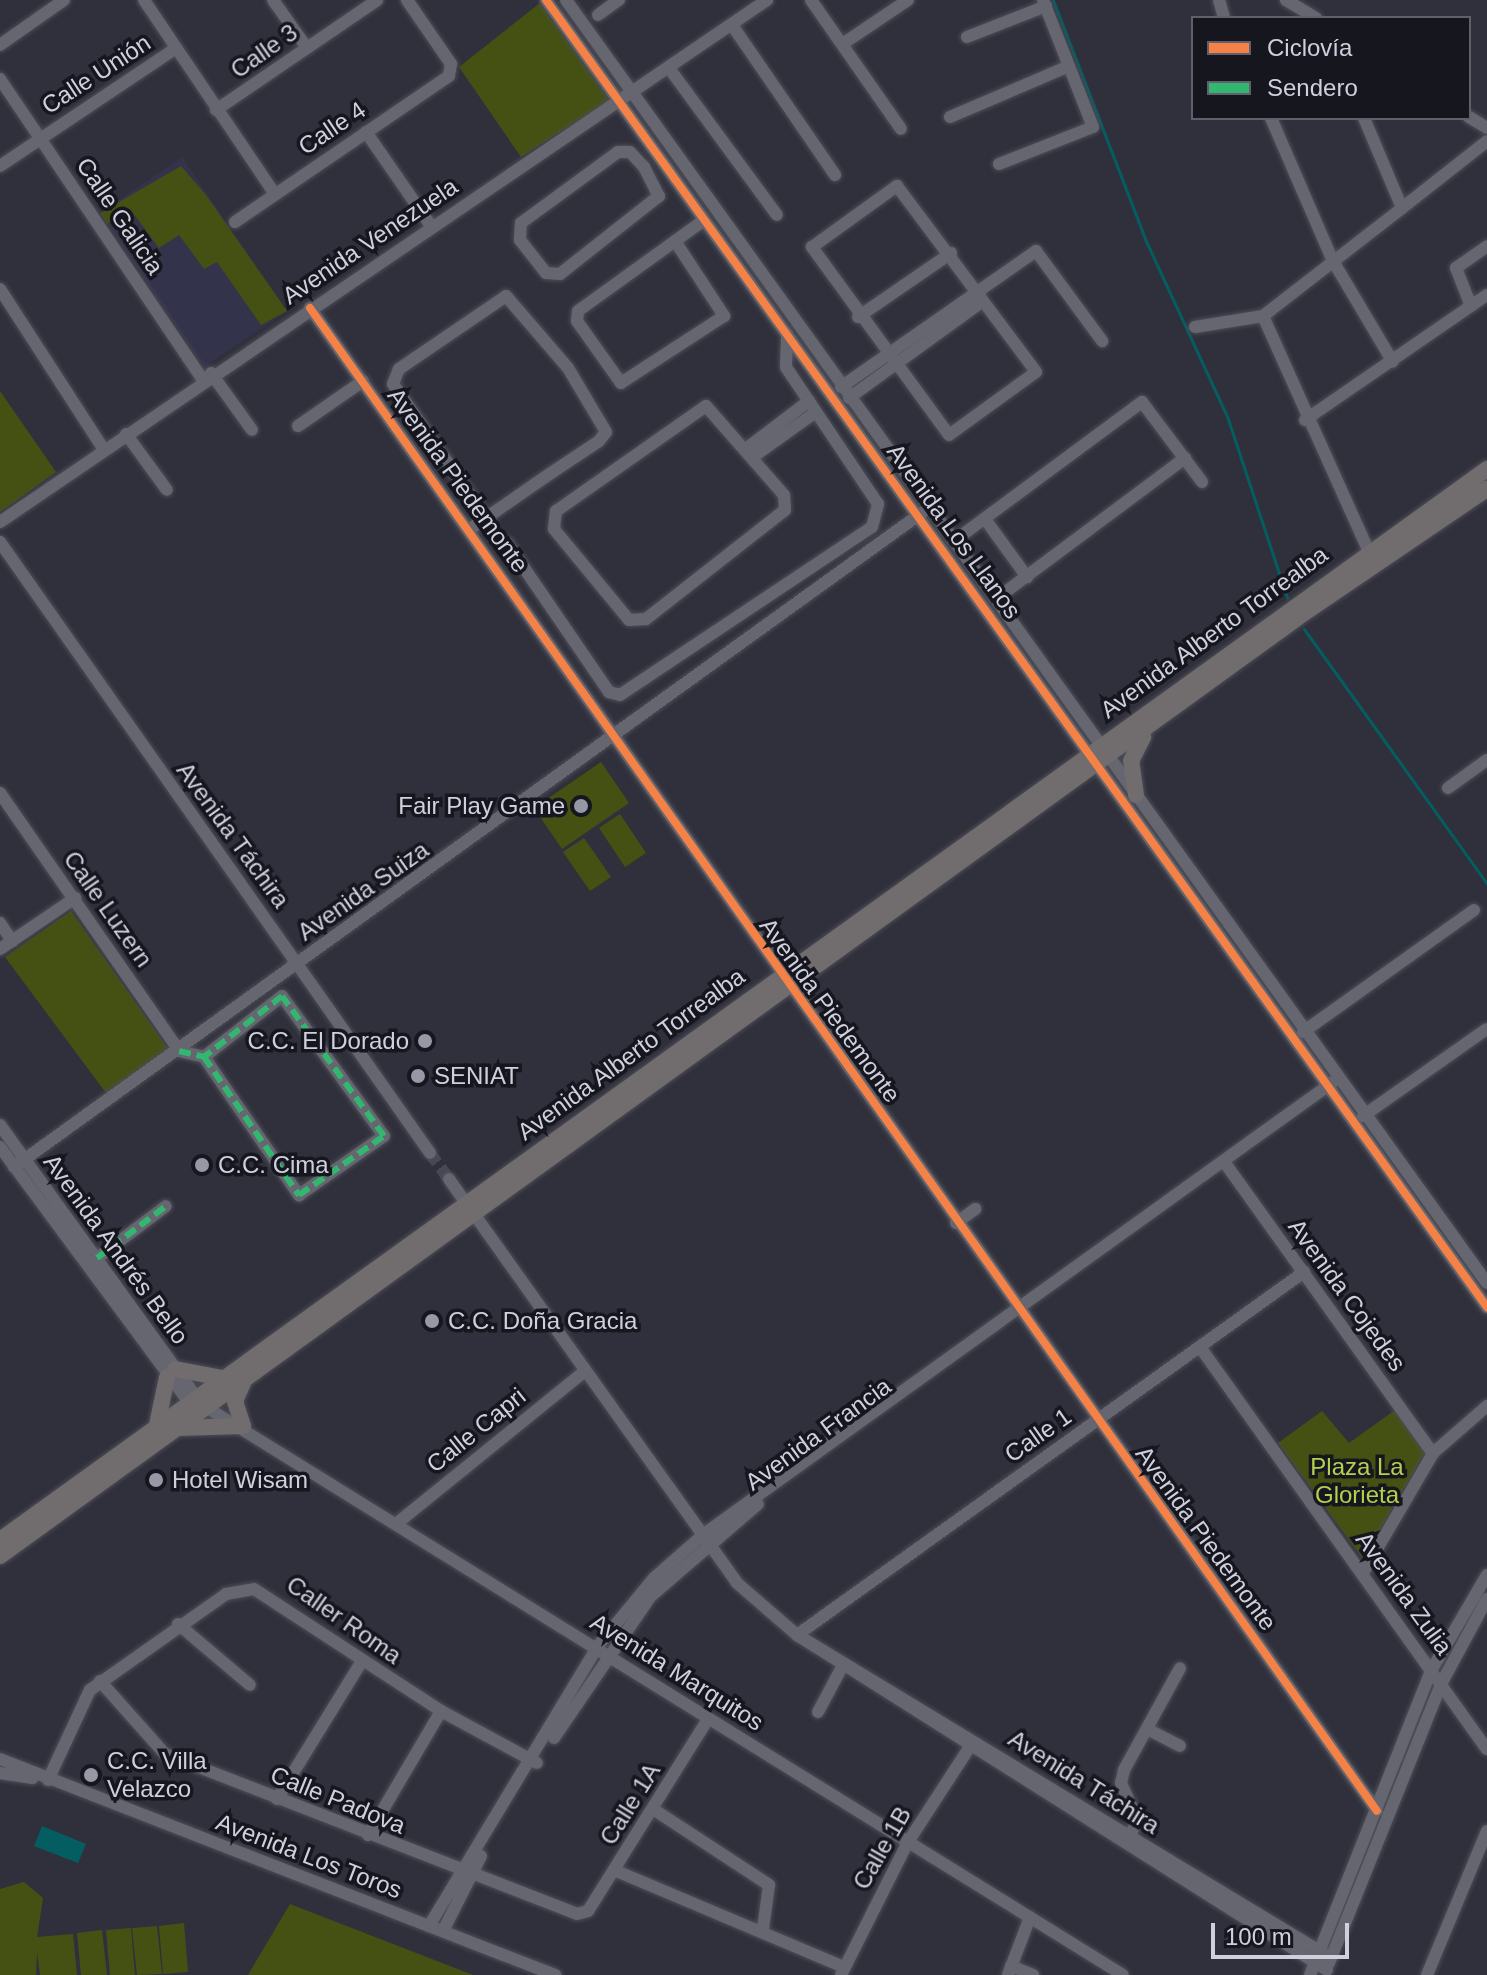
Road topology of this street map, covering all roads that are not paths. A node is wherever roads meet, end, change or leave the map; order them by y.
1 (64, 0) edge
2 (144, 0) edge
3 (273, 0) edge
4 (377, 0) edge
5 (407, 0) edge
6 (546, 0) edge
7 (566, 0) edge
8 (619, 0) edge
9 (767, 0) edge
10 (811, 0) edge
11 (908, 0) edge
12 (1286, 0) edge
13 (1044, 3) edge
14 (598, 15) dead end
15 (1313, 16) edge
16 (732, 25) junction
17 (967, 37) dead end
18 (844, 43) junction
19 (0, 45) edge
20 (176, 48) junction
21 (307, 48) junction
22 (1069, 66) junction
23 (669, 68) junction
24 (0, 79) edge
25 (630, 92) junction
26 (618, 101) junction
27 (216, 110) junction
28 (950, 117) dead end
29 (1272, 120) edge
30 (1365, 120) edge
31 (901, 129) dead end
32 (366, 132) junction
33 (40, 138) junction
34 (1487, 141) edge
35 (657, 156) junction
36 (999, 164) dead end
37 (0, 166) edge
38 (644, 167) junction
39 (835, 175) dead end
40 (275, 194) junction
41 (1402, 208) junction
42 (777, 215) dead end
43 (704, 220) junction
44 (235, 222) dead end
45 (431, 226) junction
46 (675, 241) junction
47 (1487, 246) edge
48 (951, 253) junction
49 (1333, 261) junction
50 (0, 289) edge
51 (980, 293) junction
52 (1487, 295) edge
53 (4, 304) edge
54 (1471, 306) junction
55 (310, 308) junction
56 (1263, 316) junction
57 (858, 317) junction
58 (1195, 327) dead end
59 (787, 334) junction
60 (1102, 341) dead end
61 (890, 360) junction
62 (1393, 362) junction
63 (207, 376) junction
64 (363, 381) junction
65 (845, 392) junction
66 (813, 407) junction
67 (1305, 420) junction
68 (298, 426) dead end
69 (252, 430) dead end
70 (126, 434) junction
71 (103, 448) junction
72 (750, 452) junction
73 (1185, 458) junction
74 (1487, 469) edge
75 (1202, 482) dead end
76 (1487, 489) edge
77 (167, 490) dead end
78 (923, 511) junction
79 (486, 518) junction
80 (985, 519) junction
81 (0, 522) edge
82 (470, 529) junction
83 (954, 541) junction
84 (0, 542) edge
85 (507, 543) dead end
86 (1368, 550) junction
87 (1027, 577) junction
88 (783, 588) junction
89 (1008, 590) dead end
90 (795, 604) junction
91 (1149, 729) junction
92 (615, 734) junction
93 (1099, 755) junction
94 (1487, 760) edge
95 (1448, 788) dead end
96 (0, 793) edge
97 (1136, 795) junction
98 (75, 898) junction
99 (1474, 910) dead end
100 (0, 923) edge
101 (12, 941) junction
102 (0, 949) edge
103 (299, 963) junction
104 (783, 983) junction
105 (1487, 1029) edge
106 (1303, 1032) junction
107 (179, 1051) junction
108 (204, 1057) junction
109 (1334, 1086) junction
110 (1363, 1116) junction
111 (1, 1128) edge
112 (0, 1147) edge
113 (430, 1153) tunnel mouth
114 (20, 1163) junction
115 (1226, 1166) junction
116 (449, 1179) tunnel mouth
117 (166, 1206) dead end
118 (470, 1209) junction
119 (975, 1209) dead end
120 (956, 1223) junction
121 (97, 1258) junction
122 (1304, 1272) junction
123 (1487, 1283) edge
124 (1487, 1307) edge
125 (1020, 1311) junction
126 (1200, 1347) junction
127 (585, 1371) junction
128 (171, 1373) junction
129 (224, 1378) junction
130 (247, 1378) junction
131 (198, 1405) junction
132 (1487, 1406) edge
133 (1097, 1421) junction
134 (243, 1426) junction
135 (156, 1427) junction
136 (175, 1428) junction
137 (1433, 1453) junction
138 (396, 1524) junction
139 (706, 1538) junction
140 (0, 1540) edge
141 (0, 1556) edge
142 (1363, 1573) junction
143 (1487, 1575) edge
144 (1487, 1599) edge
145 (178, 1624) junction
146 (797, 1635) junction
147 (813, 1645) junction
148 (602, 1650) junction
149 (362, 1661) junction
150 (1180, 1668) dead end
151 (841, 1669) junction
152 (1432, 1669) junction
153 (100, 1681) junction
154 (1441, 1684) junction
155 (250, 1685) dead end
156 (441, 1711) junction
157 (818, 1712) dead end
158 (708, 1719) junction
159 (1147, 1729) junction
160 (1180, 1746) dead end
161 (969, 1748) junction
162 (1487, 1749) edge
163 (0, 1759) edge
164 (535, 1762) junction
165 (0, 1773) edge
166 (48, 1780) junction
167 (277, 1799) junction
168 (653, 1809) junction
169 (1377, 1811) junction
170 (1487, 1831) edge
171 (368, 1835) junction
172 (1129, 1836) junction
173 (908, 1842) junction
174 (614, 1870) junction
175 (465, 1875) junction
176 (588, 1911) joint
177 (1030, 1917) junction
178 (429, 1926) junction
179 (763, 1929) junction
180 (443, 1931) junction
181 (1321, 1966) edge
182 (842, 1971) edge
183 (1009, 1971) edge
184 (555, 1975) edge
185 (1033, 1975) edge
186 (1123, 1975) edge
187 (1427, 1975) edge

1 - 19 street
2 - 20 street
3 - 21 street
4 - 21 street, Calle 3
5 - 32 street, Calle 4
6 - 26 street, Avenida Los Llanos
7 - 25 street, Avenida Los Llanos
8 - 14 street
9 - 16 street, Avenida Venezuela
10 - 18 street
11 - 18 street
12 - 15 street
13 - 17 street
13 - 22 street
16 - 23 street, Avenida Venezuela
16 - 39 street
18 - 31 street
20 - 27 street
20 - 33 street, Calle Unión
21 - 27 street, Calle 3
22 - 28 street
22 - 36 street
23 - 25 street, Avenida Venezuela
23 - 42 street
24 - 33 street, Calle Galicia
25 - 26 street, Avenida Venezuela
25 - 65 street, Avenida Los Llanos
26 - 35 street, Avenida Los Llanos
26 - 45 street, Avenida Venezuela
27 - 40 street
29 - 49 street
30 - 41 street
32 - 40 street, Calle 4
32 - 45 street
33 - 37 street, Calle Unión
33 - 63 street, Calle Galicia
34 - 41 street
35 - 38 street
35 - 43 street, Avenida Los Llanos
38 - 38 street
40 - 44 street, Calle 4
41 - 49 street
43 - 46 street
43 - 59 street, Avenida Los Llanos
45 - 55 street, Avenida Venezuela
46 - 46 street
47 - 54 street
48 - 51 street
48 - 57 street
48 - 57 street
49 - 56 street
49 - 62 street
50 - 53 street
51 - 60 street
51 - 61 street
51 - 61 street
52 - 54 street
53 - 71 street
54 - 62 street
55 - 63 street, Avenida Venezuela
55 - 64 street, Avenida Piedemonte
56 - 58 street
56 - 67 street
57 - 61 street
59 - 66 street
59 - 78 street, Avenida Los Llanos
61 - 65 street
62 - 67 street
63 - 69 street, Calle Galicia
63 - 70 street, Avenida Venezuela
64 - 68 street
64 - 82 street, Avenida Piedemonte
65 - 78 street, Avenida Los Llanos
66 - 72 street
66 - 88 street
67 - 86 street
70 - 71 street, Avenida Venezuela
70 - 77 street
71 - 81 street, Avenida Venezuela
72 - 72 street
73 - 75 street
73 - 80 street
73 - 87 street
74 - 86 main road, Avenida Alberto Torrealba
76 - 91 main road, Avenida Alberto Torrealba
78 - 83 street, Avenida Los Llanos
78 - 90 street, Avenida Suiza
78 - 93 street, Avenida Los Llanos
79 - 79 street
79 - 82 street
80 - 83 street
80 - 87 street
82 - 92 street, Avenida Piedemonte
83 - 93 street, Avenida Los Llanos
84 - 103 street, Avenida Táchira
85 - 88 street
86 - 93 main road, Avenida Alberto Torrealba
87 - 89 street
88 - 90 street
90 - 92 street, Avenida Suiza
91 - 93 main road, Avenida Alberto Torrealba
91 - 97 main road
92 - 103 street, Avenida Suiza
92 - 104 street, Avenida Piedemonte
93 - 97 street, Avenida Los Llanos
93 - 104 main road, Avenida Alberto Torrealba
93 - 109 street, Avenida Los Llanos
94 - 95 street
96 - 98 street, Calle Luzern
97 - 106 street, Avenida Los Llanos
98 - 101 street
98 - 107 street, Calle Luzern
99 - 106 street
100 - 101 street
101 - 102 street
103 - 107 street, Avenida Suiza
103 - 113 street, Avenida Táchira
104 - 118 main road, Avenida Alberto Torrealba
104 - 120 street, Avenida Piedemonte
105 - 110 street
106 - 109 street, Avenida Los Llanos
107 - 108 street
107 - 114 street, Avenida Suiza
108 - 108 street
109 - 110 street, Avenida Los Llanos
109 - 115 street, Avenida Francia
109 - 124 street, Avenida Los Llanos
110 - 123 street, Avenida Los Llanos
111 - 114 street, Avenida Andrés Bello
112 - 114 street, Avenida Andrés Bello
114 - 121 street, Avenida Andrés Bello
114 - 128 street, Avenida Andrés Bello
115 - 122 street, Avenida Cojedes
115 - 125 street, Avenida Francia
116 - 118 street
117 - 121 street
118 - 127 street
118 - 129 main road, Avenida Alberto Torrealba
118 - 130 main road, Avenida Alberto Torrealba
119 - 120 street
120 - 125 street, Avenida Piedemonte
121 - 128 street, Avenida Andrés Bello
122 - 126 street, Calle 1
122 - 137 street, Avenida Cojedes
125 - 133 street, Avenida Piedemonte
125 - 139 street, Avenida Francia
126 - 133 street, Calle 1
126 - 142 street, Avenida Zulia
127 - 138 street, Calle Capri
127 - 139 street
128 - 129 main road
128 - 131 street, Avenida Andrés Bello
128 - 135 main road
129 - 131 main road, Avenida Alberto Torrealba
130 - 131 main road, Avenida Alberto Torrealba
130 - 134 main road
131 - 134 street, Avenida Marquitos
131 - 135 main road, Avenida Alberto Torrealba
131 - 136 main road, Avenida Alberto Torrealba
132 - 137 street
133 - 146 street, Calle 1
133 - 169 street, Avenida Piedemonte
134 - 136 main road
134 - 138 street, Avenida Marquitos
135 - 140 main road, Avenida Alberto Torrealba
136 - 141 main road, Avenida Alberto Torrealba
137 - 142 street
138 - 148 street, Avenida Marquitos
139 - 146 street
139 - 148 street, Avenida Francia
142 - 152 street, Avenida Zulia
143 - 152 street
144 - 154 street
145 - 149 street, Caller Roma
145 - 153 street, Caller Roma
145 - 155 street
146 - 147 street
147 - 151 street
147 - 172 street, Avenida Táchira
148 - 158 street, Avenida Marquitos
148 - 164 street, Avenida Francia
149 - 156 street, Caller Roma
149 - 167 street
150 - 159 street
151 - 157 street
151 - 161 street
152 - 154 street, Avenida Zulia
152 - 169 street
153 - 166 street, Caller Roma
153 - 167 street, Calle Padova
154 - 162 street, Avenida Zulia
154 - 181 street
156 - 164 street, Caller Roma
156 - 171 street
158 - 168 street, Calle 1A
158 - 173 street, Avenida Marquitos
159 - 160 street
159 - 172 street
161 - 173 street, Calle 1B
161 - 181 street
163 - 166 street
164 - 175 street, Avenida Francia
165 - 166 street
166 - 178 street, Avenida Los Toros
167 - 171 street, Calle Padova
168 - 174 street, Calle 1A
168 - 179 street
169 - 181 street
170 - 187 street
171 - 175 street, Calle Padova
172 - 181 street, Avenida Táchira
173 - 177 street, Avenida Marquitos
173 - 182 street, Calle 1B
174 - 176 street, Calle 1A
174 - 179 street
175 - 176 street, Calle Padova
175 - 178 street, Avenida Francia
175 - 180 street, Avenida Francia
177 - 183 street
177 - 186 street, Avenida Marquitos
178 - 180 street, Avenida Los Toros
179 - 182 street
180 - 184 street, Avenida Los Toros
183 - 185 street

